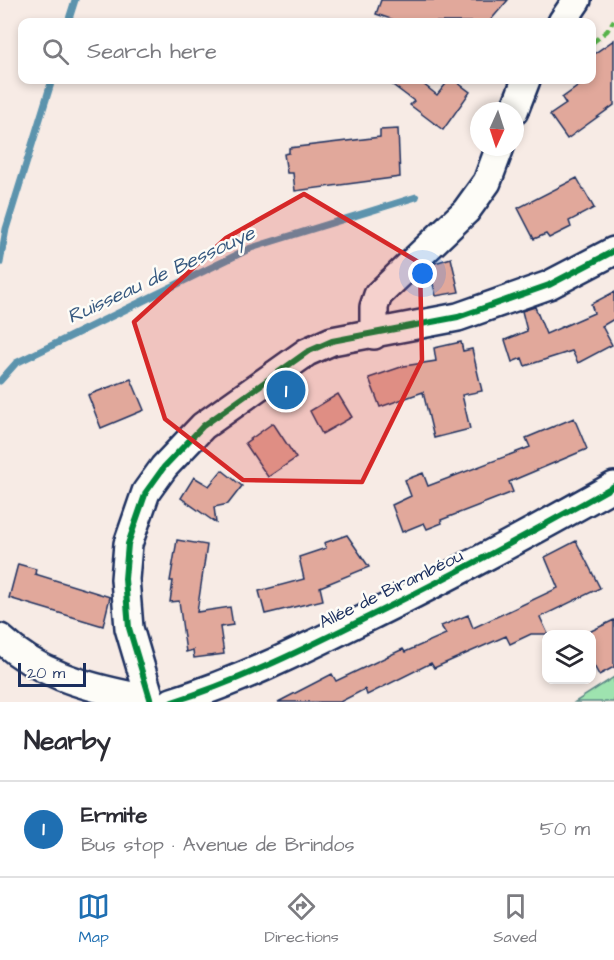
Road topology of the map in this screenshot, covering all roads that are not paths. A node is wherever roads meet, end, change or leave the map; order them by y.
1 (577, 0) edge
2 (564, 18) edge
3 (524, 84) edge
4 (517, 102) edge
5 (497, 156) edge
6 (614, 251) edge
7 (374, 335) junction
8 (614, 486) edge
9 (0, 638) edge
10 (142, 702) edge
11 (151, 702) edge
12 (172, 702) edge

1 - 2 street
3 - 4 street
5 - 7 street
6 - 7 street
7 - 11 street
8 - 12 street, Allée de Birambéou
9 - 10 street

